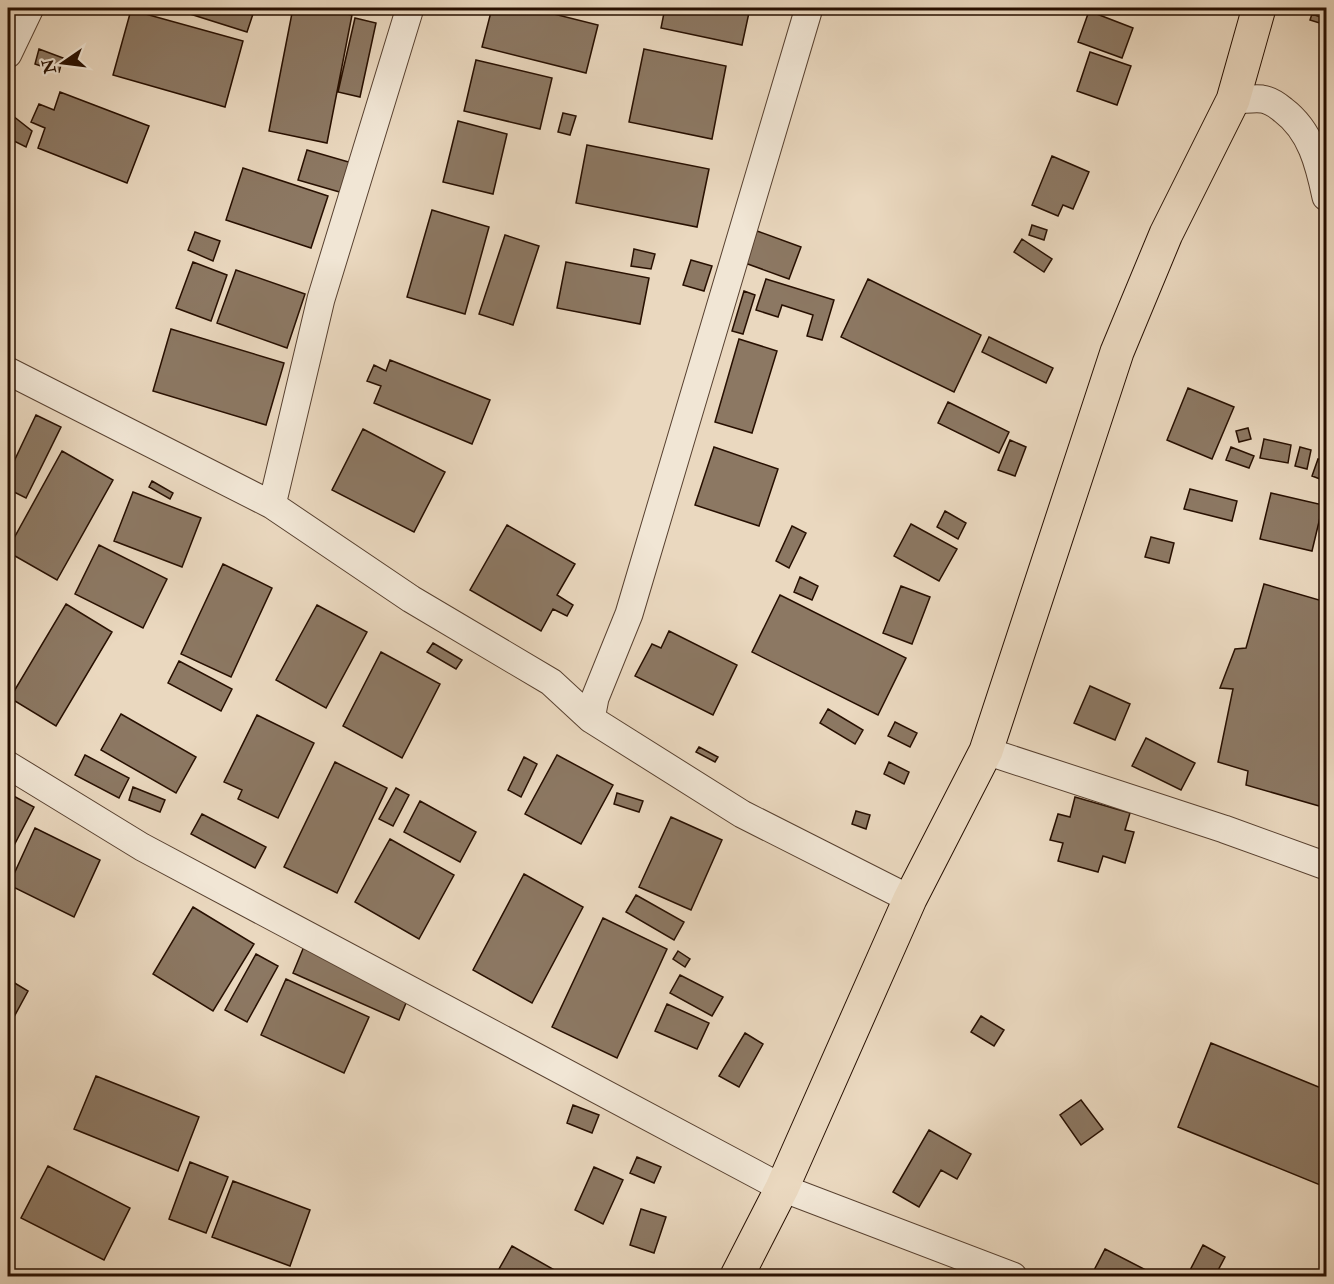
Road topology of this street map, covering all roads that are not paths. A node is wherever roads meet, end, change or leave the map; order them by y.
1 (30, 8) edge
2 (410, 8) edge
3 (809, 8) edge
4 (1259, 8) edge
5 (8, 54) edge
6 (1233, 100) junction
7 (1326, 197) edge
8 (8, 371) edge
9 (272, 505) junction
10 (591, 719) junction
11 (986, 751) junction
12 (8, 765) edge
13 (1326, 866) edge
14 (910, 899) junction
15 (782, 1188) junction
16 (737, 1276) edge
17 (1013, 1276) edge

1 - 5 street
2 - 9 street
3 - 10 street
4 - 6 main road
6 - 7 street
6 - 11 main road
8 - 9 street
9 - 10 street
10 - 14 street
11 - 13 street
11 - 14 main road
12 - 15 street
14 - 15 main road
15 - 16 main road
15 - 17 street

